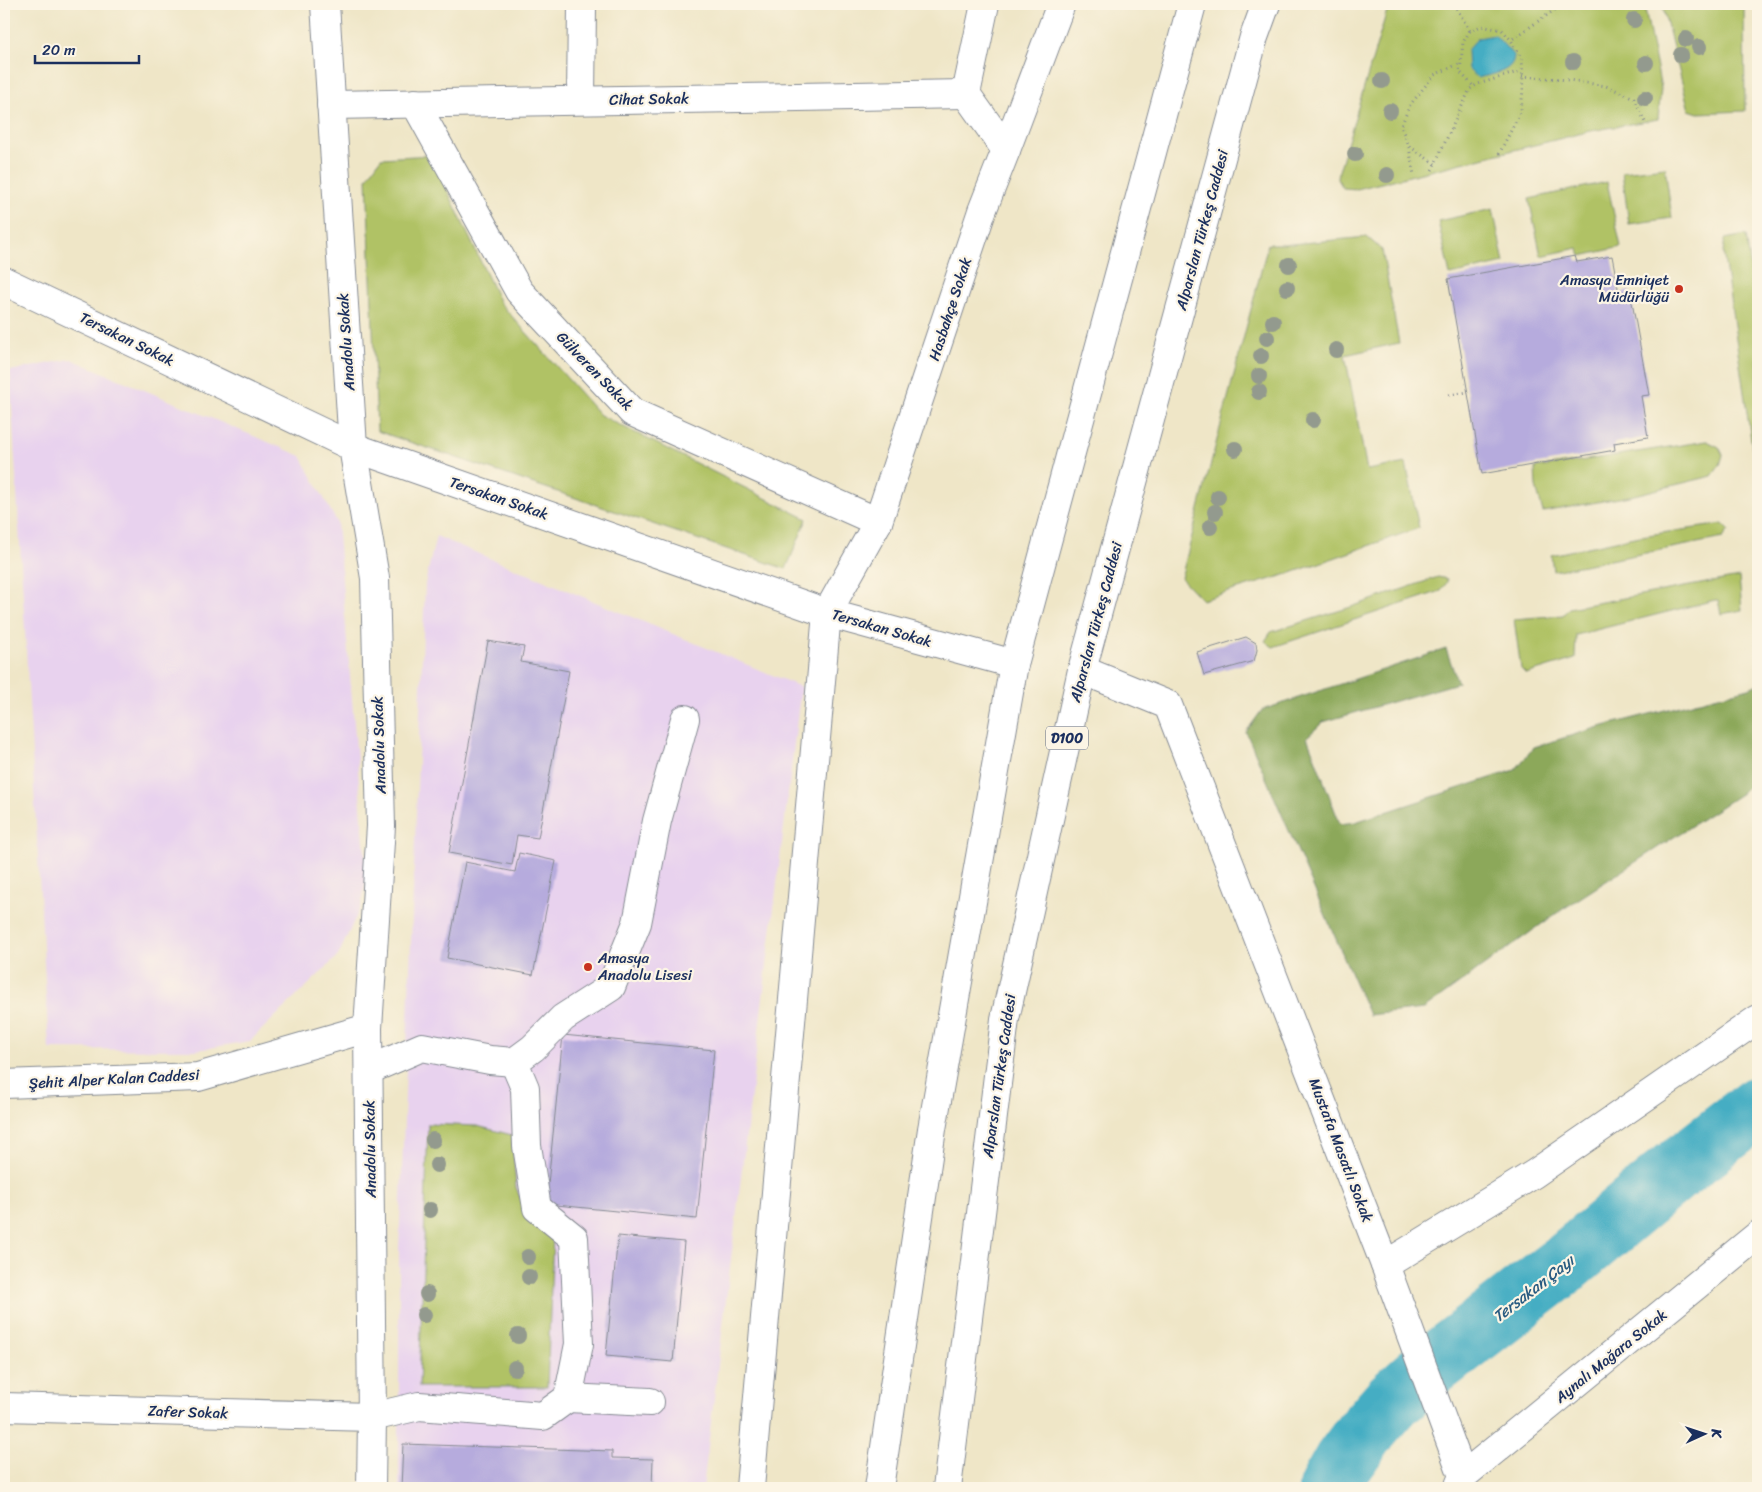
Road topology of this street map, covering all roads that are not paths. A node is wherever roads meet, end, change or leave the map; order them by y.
1 (325, 4) edge
2 (582, 4) edge
3 (985, 4) edge
4 (1061, 4) edge
5 (1192, 4) edge
6 (1266, 4) edge
7 (966, 94) junction
8 (581, 100) junction
9 (415, 104) junction
10 (331, 105) junction
11 (1006, 150) junction
12 (4, 280) edge
13 (353, 447) junction
14 (878, 522) junction
15 (827, 613) junction
16 (1014, 664) junction
17 (1082, 670) junction
18 (685, 720) dead end
19 (1758, 1018) edge
20 (368, 1028) junction
21 (514, 1062) junction
22 (369, 1070) junction
23 (4, 1084) edge
24 (1758, 1235) edge
25 (1385, 1264) junction
26 (568, 1398) junction
27 (650, 1402) dead end
28 (4, 1407) edge
29 (372, 1417) junction
30 (1461, 1482) edge
31 (371, 1488) edge
32 (750, 1488) edge
33 (879, 1488) edge
34 (947, 1488) edge

1 - 10 main road, Anadolu Sokak
2 - 8 main road
3 - 7 main road
4 - 11 main road, Hasbahçe Sokak
5 - 16 main road
6 - 17 main road, Alparslan Türkeş Caddesi / D100
7 - 8 main road, Cihat Sokak
7 - 11 main road
8 - 9 main road, Cihat Sokak
9 - 10 main road, Cihat Sokak
9 - 14 main road, Gülveren Sokak
10 - 13 main road, Anadolu Sokak
11 - 14 main road, Hasbahçe Sokak
12 - 13 main road, Tersakan Sokak
13 - 15 main road, Tersakan Sokak
13 - 20 main road, Anadolu Sokak
14 - 15 main road, Hasbahçe Sokak
15 - 16 main road, Tersakan Sokak
15 - 32 main road
16 - 33 main road
17 - 25 main road, Mustafa Masatlı Sokak
17 - 34 main road, Alparslan Türkeş Caddesi / D100
18 - 21 main road
19 - 25 main road
20 - 22 main road, Anadolu Sokak
20 - 23 main road, Şehit Alper Kalan Caddesi
21 - 22 main road
21 - 26 main road
22 - 29 main road, Anadolu Sokak
24 - 30 main road, Aynalı Mağara Sokak
25 - 30 main road, Mustafa Masatlı Sokak
26 - 27 main road
26 - 29 main road, Zafer Sokak
28 - 29 main road, Zafer Sokak
29 - 31 main road, Anadolu Sokak

